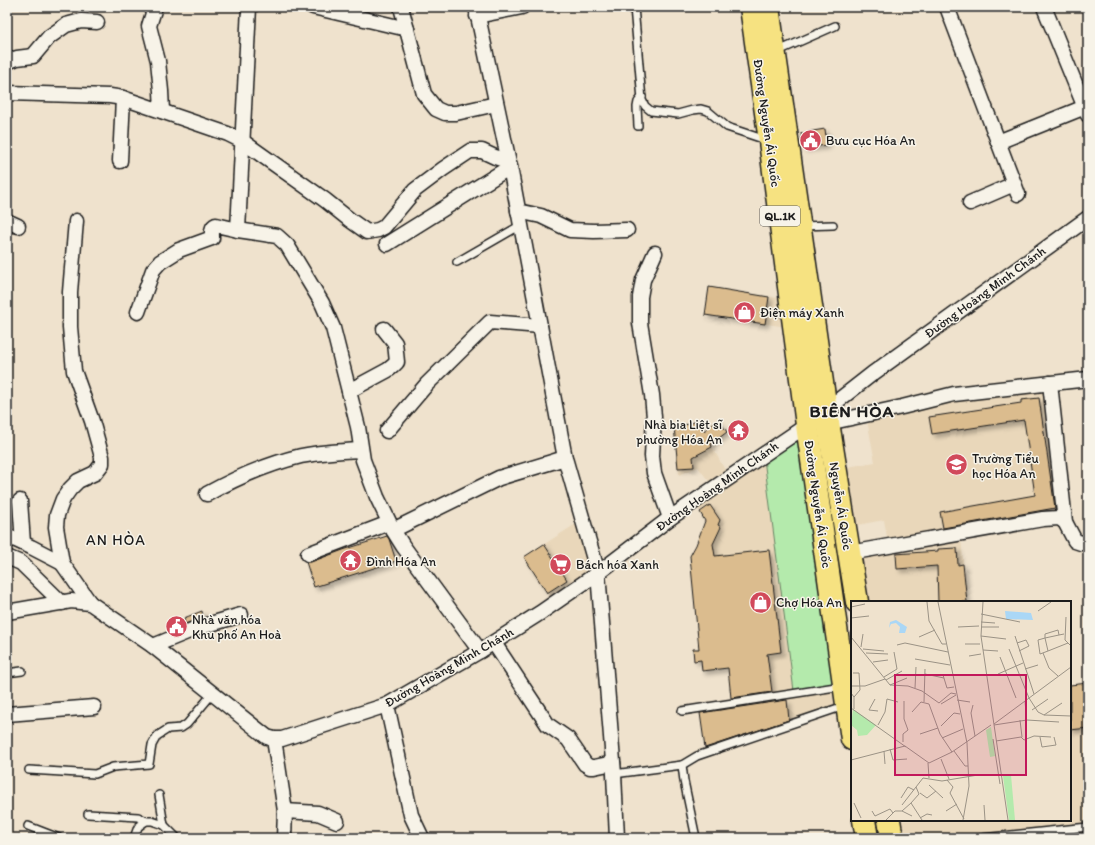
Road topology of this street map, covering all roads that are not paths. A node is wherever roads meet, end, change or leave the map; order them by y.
1 (155, 7) edge
2 (249, 7) edge
3 (313, 7) edge
4 (402, 7) edge
5 (522, 7) edge
6 (634, 7) edge
7 (751, 7) edge
8 (768, 7) edge
9 (947, 7) edge
10 (1044, 7) edge
11 (477, 11) edge
12 (97, 22) dead end
13 (835, 26) dead end
14 (407, 29) junction
15 (774, 53) junction
16 (7, 62) edge
17 (7, 93) edge
18 (642, 96) junction
19 (123, 98) junction
20 (496, 104) junction
21 (162, 111) junction
22 (1086, 111) edge
23 (638, 126) dead end
24 (242, 141) junction
25 (770, 141) junction
26 (998, 142) junction
27 (120, 161) dead end
28 (509, 164) junction
29 (970, 203) dead end
30 (518, 211) junction
31 (1088, 220) edge
32 (76, 221) dead end
33 (521, 225) junction
34 (833, 225) dead end
35 (799, 226) junction
36 (238, 230) junction
37 (627, 230) dead end
38 (387, 244) dead end
39 (655, 253) dead end
40 (457, 262) dead end
41 (138, 312) dead end
42 (540, 326) junction
43 (384, 329) dead end
44 (1088, 378) edge
45 (1050, 383) junction
46 (349, 391) junction
47 (820, 419) junction
48 (387, 431) dead end
49 (361, 450) junction
50 (565, 458) junction
51 (207, 494) dead end
52 (20, 500) dead end
53 (670, 518) junction
54 (1065, 522) junction
55 (391, 526) junction
56 (7, 536) edge
57 (1088, 542) edge
58 (23, 543) junction
59 (849, 552) junction
60 (308, 554) dead end
61 (7, 557) edge
62 (62, 563) junction
63 (598, 573) junction
64 (857, 601) edge
65 (62, 603) junction
66 (90, 603) junction
67 (7, 612) edge
68 (241, 614) dead end
69 (494, 643) junction
70 (153, 646) junction
71 (480, 651) junction
72 (22, 672) dead end
73 (7, 673) edge
74 (213, 693) junction
75 (846, 696) junction
76 (387, 705) junction
77 (94, 707) dead end
78 (682, 711) dead end
79 (7, 714) edge
80 (851, 732) edge
81 (274, 739) junction
82 (682, 765) junction
83 (613, 768) junction
84 (29, 770) dead end
85 (159, 794) dead end
86 (285, 811) junction
87 (88, 814) dead end
88 (337, 820) dead end
89 (146, 821) junction
90 (864, 821) edge
91 (889, 821) edge
92 (164, 825) junction
93 (28, 826) dead end
94 (1088, 827) edge
95 (59, 838) edge
96 (134, 838) edge
97 (177, 838) edge
98 (284, 838) edge
99 (422, 838) edge
100 (617, 838) edge
101 (696, 838) edge
102 (867, 838) edge
103 (892, 838) edge
104 (982, 838) edge

1 - 21 street
2 - 24 street
3 - 14 street
4 - 14 street
5 - 11 street
6 - 18 lane
7 - 25 main road, Đường Nguyễn Ái Quốc / QL.1K
8 - 15 main road, Đường Nguyễn Ái Quốc / QL.1K
9 - 26 street
10 - 22 street
11 - 20 street
12 - 16 street
13 - 15 lane
14 - 20 street
15 - 35 main road, Đường Nguyễn Ái Quốc / QL.1K
17 - 19 street
18 - 23 lane
18 - 25 lane
19 - 21 street
19 - 27 street
20 - 28 street
21 - 24 street
22 - 26 street
24 - 28 street
24 - 36 street
25 - 47 main road, Đường Nguyễn Ái Quốc / QL.1K
26 - 29 street
28 - 30 street
28 - 38 street
30 - 33 street
30 - 37 street
31 - 47 street, Đường Hoàng Minh Chánh
32 - 62 street
33 - 40 lane
33 - 42 street
34 - 35 lane
35 - 47 main road, Đường Nguyễn Ái Quốc / QL.1K
36 - 41 street
36 - 46 street
39 - 53 street
42 - 48 street
42 - 50 street
43 - 46 street
44 - 45 street
45 - 47 street
45 - 54 street
46 - 49 street
47 - 53 street, Đường Hoàng Minh Chánh
47 - 59 main road, Nguyễn Ái Quốc / QL.1K
47 - 75 main road, Đường Nguyễn Ái Quốc / QL.1K
49 - 51 street
49 - 55 street
50 - 55 street
50 - 63 street
52 - 58 street
53 - 63 street, Đường Hoàng Minh Chánh
54 - 57 street
54 - 59 street
55 - 60 street
55 - 71 street
56 - 58 street
58 - 62 street
59 - 64 main road, Nguyễn Ái Quốc / QL.1K
61 - 65 street
62 - 66 street
63 - 69 street, Đường Hoàng Minh Chánh
63 - 83 street
65 - 66 street
65 - 67 street
66 - 70 street
68 - 70 street
69 - 71 street, Đường Hoàng Minh Chánh
69 - 83 street
70 - 74 street
71 - 76 street, Đường Hoàng Minh Chánh
72 - 73 lane
74 - 81 street
74 - 84 lane
75 - 78 lane
75 - 80 main road, Đường Nguyễn Ái Quốc / QL.1K
75 - 82 lane
76 - 81 street, Đường Hoàng Minh Chánh
76 - 99 street
77 - 79 street
81 - 86 street
82 - 83 lane
82 - 101 lane
83 - 100 street
85 - 92 lane
86 - 88 street
86 - 98 street
87 - 89 lane
89 - 92 lane
89 - 96 lane
90 - 102 main road
91 - 103 main road
92 - 97 lane
93 - 95 lane
94 - 104 lane

